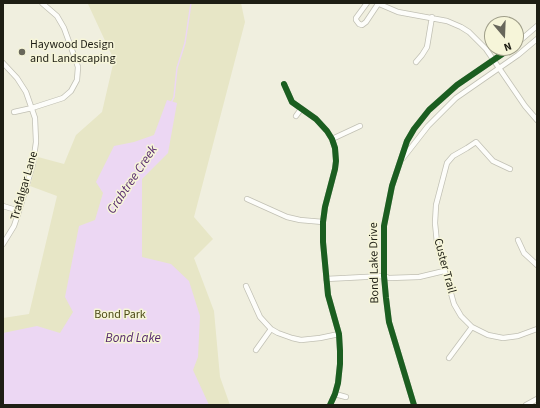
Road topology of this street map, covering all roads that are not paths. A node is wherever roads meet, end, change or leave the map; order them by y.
1 (42, 3) edge
2 (367, 3) edge
3 (378, 4) edge
4 (432, 17) junction
5 (537, 26) edge
6 (524, 37) edge
7 (537, 40) edge
8 (500, 56) edge
9 (494, 60) junction
10 (416, 62) dead end
11 (3, 63) edge
12 (500, 68) junction
13 (284, 84) dead end
14 (32, 108) junction
15 (301, 109) junction
16 (14, 112) dead end
17 (296, 116) dead end
18 (537, 120) edge
19 (360, 126) dead end
20 (332, 139) junction
21 (402, 159) junction
22 (510, 169) dead end
23 (247, 199) dead end
24 (3, 206) edge
25 (19, 210) junction
26 (323, 222) junction
27 (518, 240) dead end
28 (3, 244) edge
29 (537, 265) edge
30 (444, 271) junction
31 (384, 276) junction
32 (326, 280) junction
33 (246, 286) dead end
34 (472, 327) junction
35 (271, 329) junction
36 (537, 329) edge
37 (338, 334) junction
38 (256, 350) dead end
39 (449, 358) dead end
40 (335, 394) junction
41 (346, 398) dead end
42 (537, 399) edge
43 (330, 405) edge
44 (414, 405) edge
45 (526, 405) edge

1 - 14 street
2 - 3 street
3 - 4 street
4 - 9 street
4 - 10 street
5 - 6 street
7 - 12 street, Bond Lake Drive
8 - 9 street, Bond Lake Drive
9 - 12 street
9 - 21 street, Bond Lake Drive
11 - 14 street, Trafalgar Lane
12 - 18 street
12 - 21 street, Bond Lake Drive
13 - 15 street
14 - 16 street
14 - 25 street, Trafalgar Lane
15 - 17 street
15 - 20 street
19 - 20 street
20 - 26 street
21 - 31 street, Bond Lake Drive
22 - 30 street, Custer Trail
23 - 26 street
24 - 25 street
25 - 28 street, Trafalgar Lane
26 - 32 street
27 - 29 street
30 - 31 street
30 - 34 street, Custer Trail
31 - 32 street
31 - 44 street, Bond Lake Drive
32 - 37 street
33 - 35 street
34 - 36 street, Custer Trail
34 - 39 street
35 - 37 street
35 - 38 street
37 - 40 street
40 - 41 street
40 - 43 street
42 - 45 street

